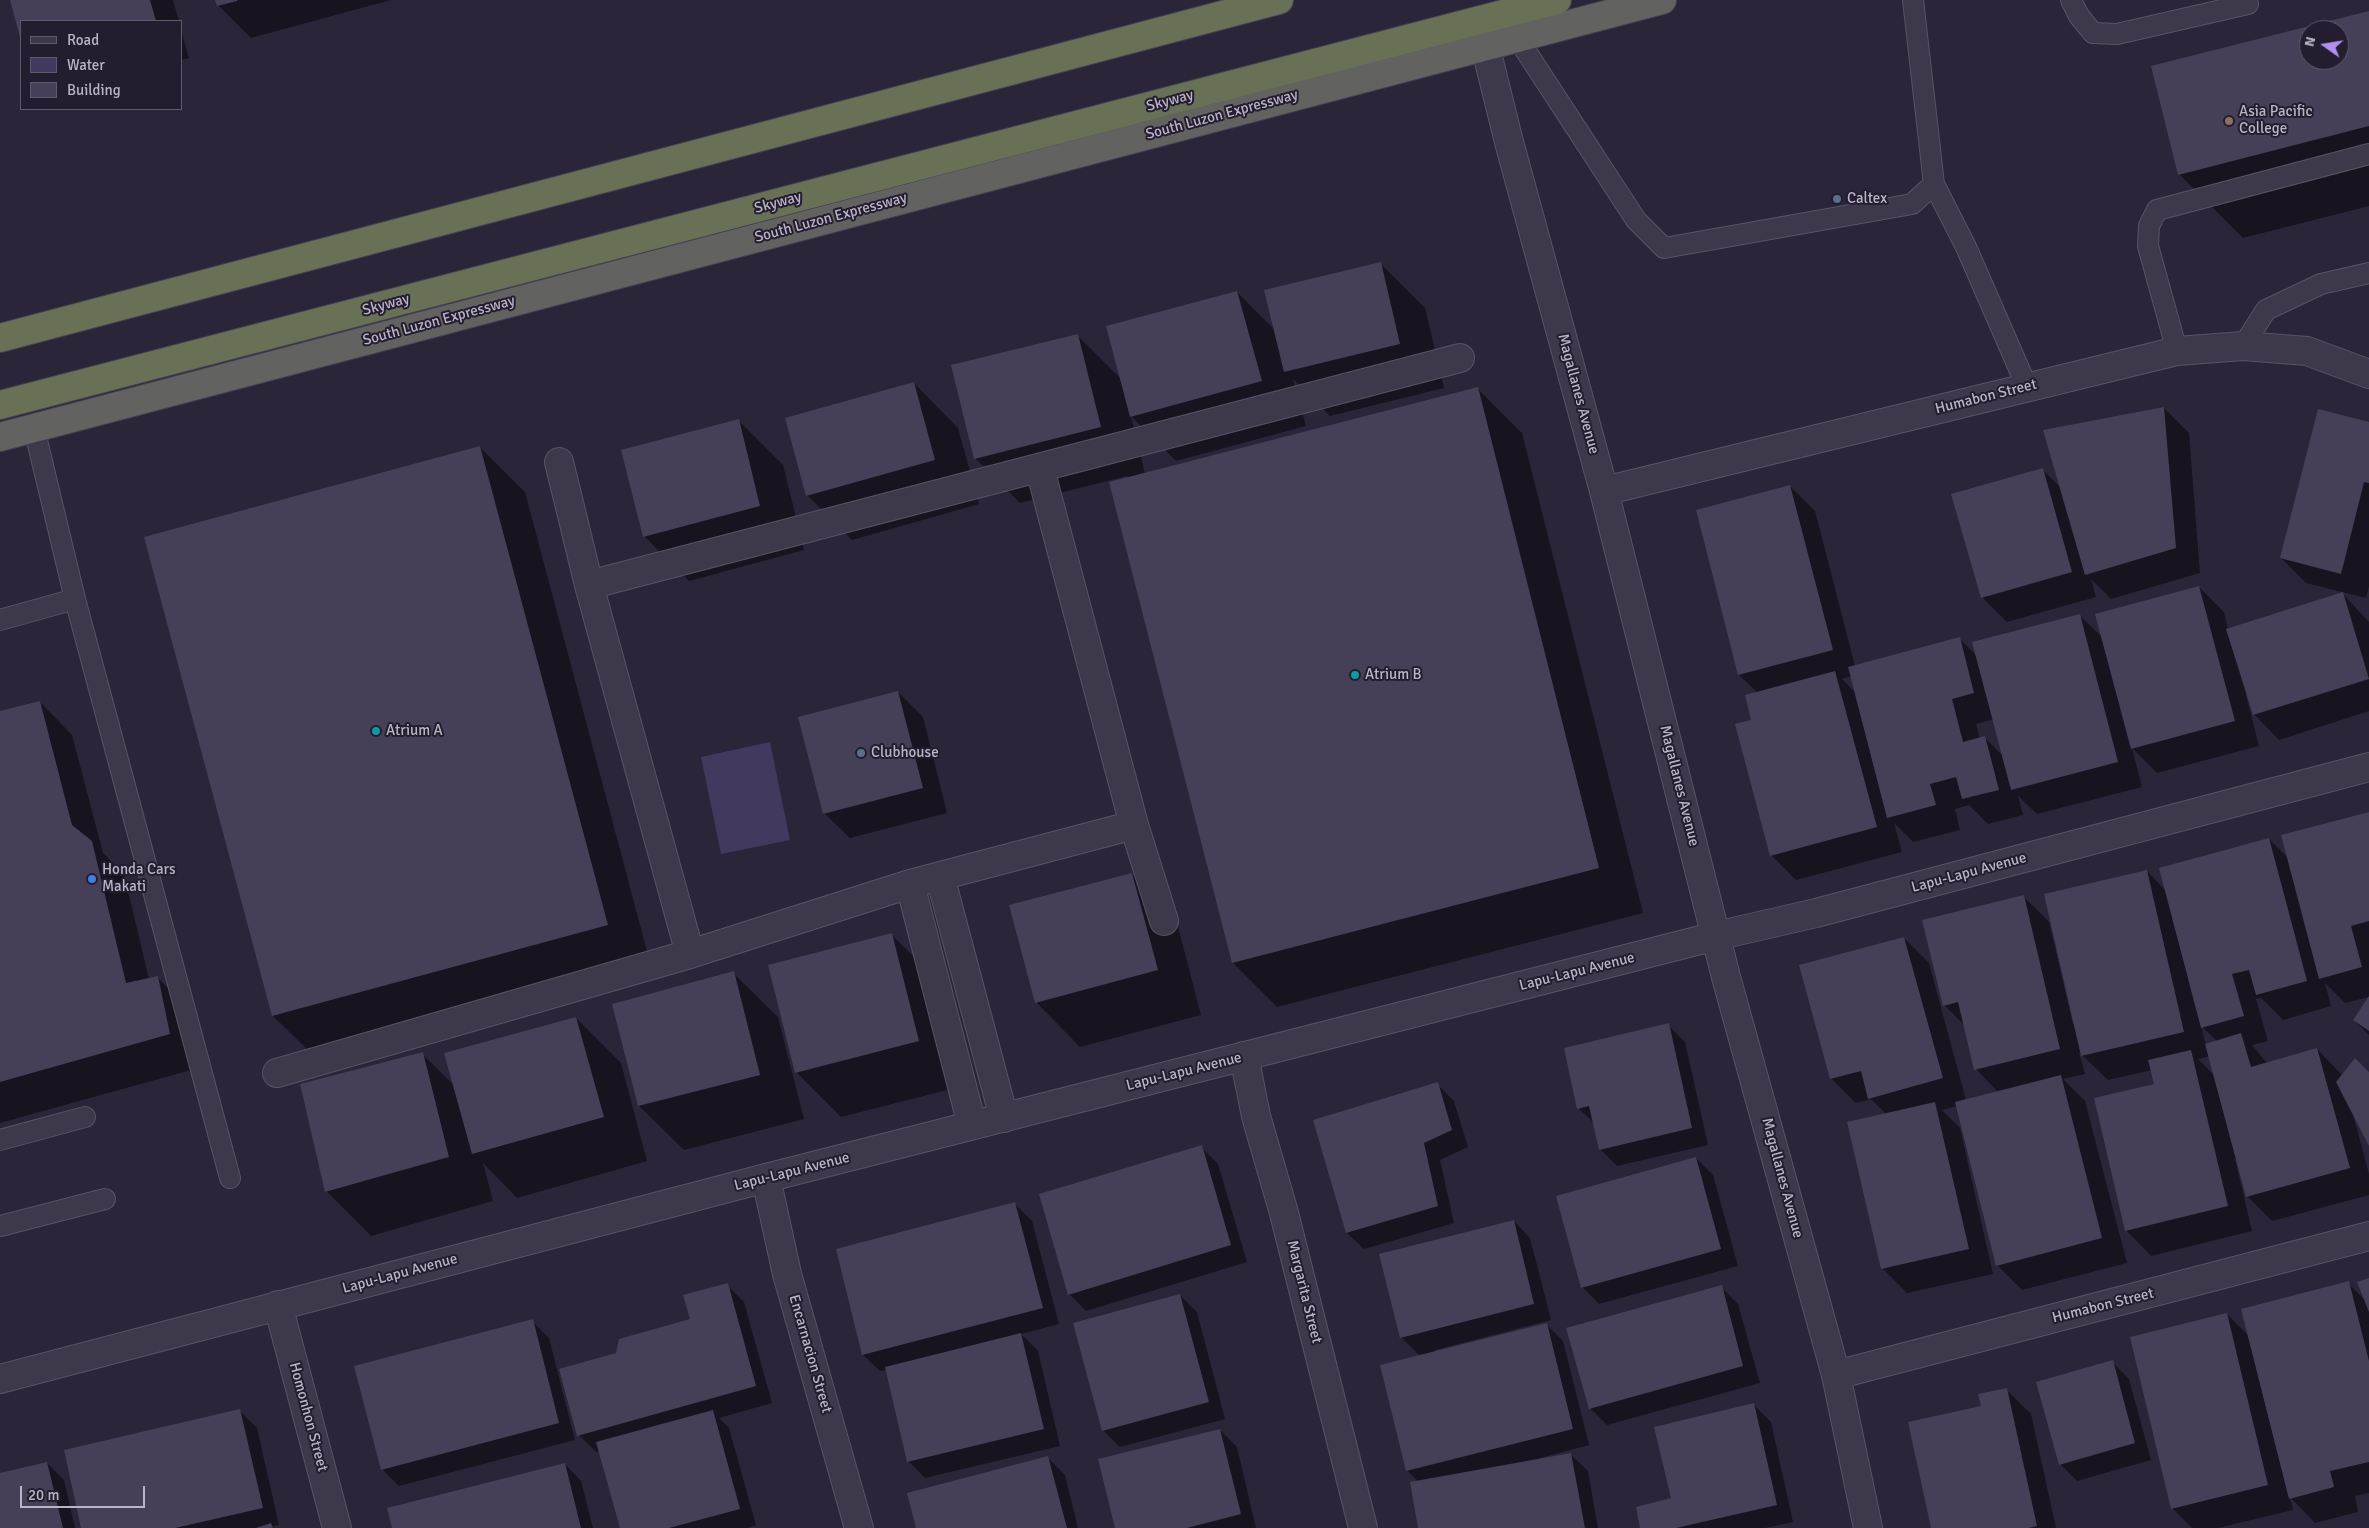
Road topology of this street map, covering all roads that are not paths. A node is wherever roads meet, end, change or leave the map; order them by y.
1 (1251, 0) edge
2 (1279, 0) edge
3 (1557, 0) edge
4 (1662, 0) edge
5 (1913, 0) edge
6 (2071, 0) edge
7 (2248, 4) dead end
8 (1518, 39) junction
9 (1485, 46) junction
10 (2369, 154) edge
11 (1934, 184) junction
12 (2369, 273) edge
13 (0, 332) edge
14 (0, 338) edge
15 (2243, 346) junction
16 (2177, 351) junction
17 (1460, 358) dead end
18 (2369, 374) edge
19 (2027, 387) junction
20 (0, 405) edge
21 (34, 428) junction
22 (0, 437) edge
23 (559, 462) dead end
24 (1040, 469) junction
25 (1604, 491) junction
26 (590, 585) junction
27 (75, 599) junction
28 (0, 620) edge
29 (2369, 767) edge
30 (1134, 825) junction
31 (940, 876) junction
32 (910, 884) junction
33 (1164, 921) dead end
34 (1716, 936) junction
35 (690, 954) junction
36 (1244, 1056) junction
37 (277, 1073) dead end
38 (85, 1117) dead end
39 (1004, 1118) junction
40 (972, 1125) junction
41 (0, 1140) edge
42 (230, 1178) dead end
43 (766, 1178) junction
44 (105, 1199) dead end
45 (0, 1226) edge
46 (2369, 1236) edge
47 (278, 1305) junction
48 (1836, 1375) junction
49 (0, 1379) edge
50 (337, 1528) edge
51 (859, 1528) edge
52 (1363, 1528) edge
53 (1868, 1528) edge

1 - 13 highway
2 - 14 highway
3 - 20 highway, Skyway
4 - 8 highway, South Luzon Expressway
5 - 11 lane
6 - 7 lane
8 - 9 highway, South Luzon Expressway
8 - 11 lane
9 - 21 highway, South Luzon Expressway
9 - 25 street, Magallanes Avenue
10 - 16 lane
11 - 19 lane
12 - 15 lane
15 - 16 street, Humabon Street
15 - 18 street, Humabon Street
16 - 19 street, Humabon Street
17 - 24 street
19 - 25 street, Humabon Street
21 - 22 highway, South Luzon Expressway
21 - 27 lane
23 - 26 street
24 - 26 street
24 - 30 street
25 - 34 street, Magallanes Avenue
26 - 35 street
27 - 28 lane
27 - 42 lane
29 - 34 street, Lapu-Lapu Avenue
30 - 31 street
30 - 33 street
31 - 32 street
31 - 39 street
32 - 35 street
32 - 40 street
34 - 36 street, Lapu-Lapu Avenue
34 - 48 street, Magallanes Avenue
35 - 37 street
36 - 39 street, Lapu-Lapu Avenue
36 - 52 street, Margarita Street
38 - 41 lane
39 - 40 street, Lapu-Lapu Avenue
40 - 43 street, Lapu-Lapu Avenue
43 - 47 street, Lapu-Lapu Avenue
43 - 51 street, Encarnacion Street
44 - 45 lane
46 - 48 street, Humabon Street
47 - 49 street, Lapu-Lapu Avenue
47 - 50 street, Homonhon Street
48 - 53 street, Magallanes Avenue

